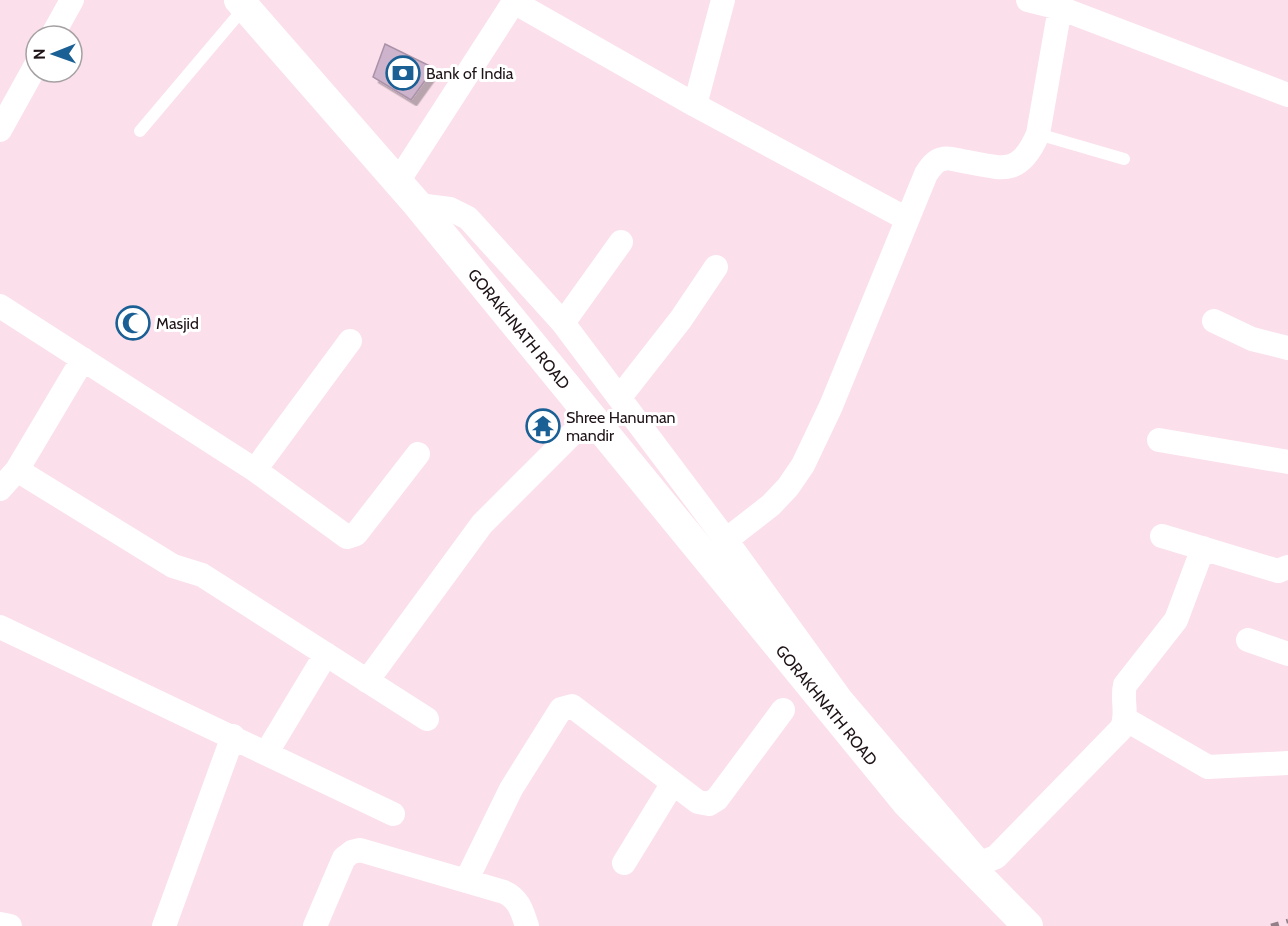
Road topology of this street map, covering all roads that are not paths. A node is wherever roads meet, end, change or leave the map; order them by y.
1 (72, 0) edge
2 (723, 0) edge
3 (1028, 0) edge
4 (515, 1) edge
5 (242, 4) edge
6 (1060, 8) junction
7 (59, 24) edge
8 (24, 84) edge
9 (1288, 95) edge
10 (695, 105) junction
11 (3, 117) edge
12 (140, 131) dead end
13 (1038, 134) junction
14 (1124, 159) dead end
15 (397, 183) junction
16 (418, 205) junction
17 (907, 219) junction
18 (621, 242) dead end
19 (716, 267) dead end
20 (0, 306) edge
21 (1214, 321) dead end
22 (563, 323) junction
23 (350, 342) dead end
24 (1288, 348) edge
25 (83, 358) junction
26 (620, 398) junction
27 (574, 432) dead end
28 (1159, 440) dead end
29 (418, 454) dead end
30 (1288, 462) edge
31 (17, 470) junction
32 (255, 470) junction
33 (0, 489) edge
34 (1162, 536) dead end
35 (726, 540) junction
36 (1203, 548) junction
37 (1288, 567) edge
38 (0, 627) edge
39 (1248, 640) dead end
40 (326, 654) junction
41 (1288, 654) edge
42 (367, 681) junction
43 (783, 710) dead end
44 (427, 719) dead end
45 (1125, 719) junction
46 (233, 736) junction
47 (267, 752) junction
48 (1288, 763) edge
49 (673, 783) junction
50 (393, 814) dead end
51 (624, 863) dead end
52 (466, 881) junction
53 (0, 924) edge
54 (10, 926) edge
55 (164, 926) edge
56 (315, 926) edge
57 (527, 926) edge
58 (1028, 926) edge

1 - 7 street
2 - 10 street
3 - 6 street
4 - 10 street
4 - 15 street
5 - 12 lane
5 - 15 street, GORAKHNATH ROAD
6 - 9 street
6 - 13 street
8 - 11 street
10 - 17 street
13 - 14 lane
13 - 17 street
15 - 16 street, GORAKHNATH ROAD
16 - 22 street
16 - 58 street, GORAKHNATH ROAD
17 - 35 street
18 - 22 street
19 - 26 street
20 - 25 street
21 - 24 street
22 - 26 street
23 - 32 street
25 - 31 street
25 - 32 street
26 - 35 street
27 - 42 street
28 - 30 street
29 - 32 street
31 - 33 street
31 - 40 street
34 - 36 street
35 - 45 street
36 - 37 street
36 - 45 street
38 - 46 street
39 - 41 street
40 - 42 street
40 - 47 street
42 - 44 street
43 - 49 street
45 - 48 street
46 - 47 street
46 - 55 street
47 - 50 street
49 - 51 street
49 - 52 street
52 - 56 street
52 - 57 street
53 - 54 street

